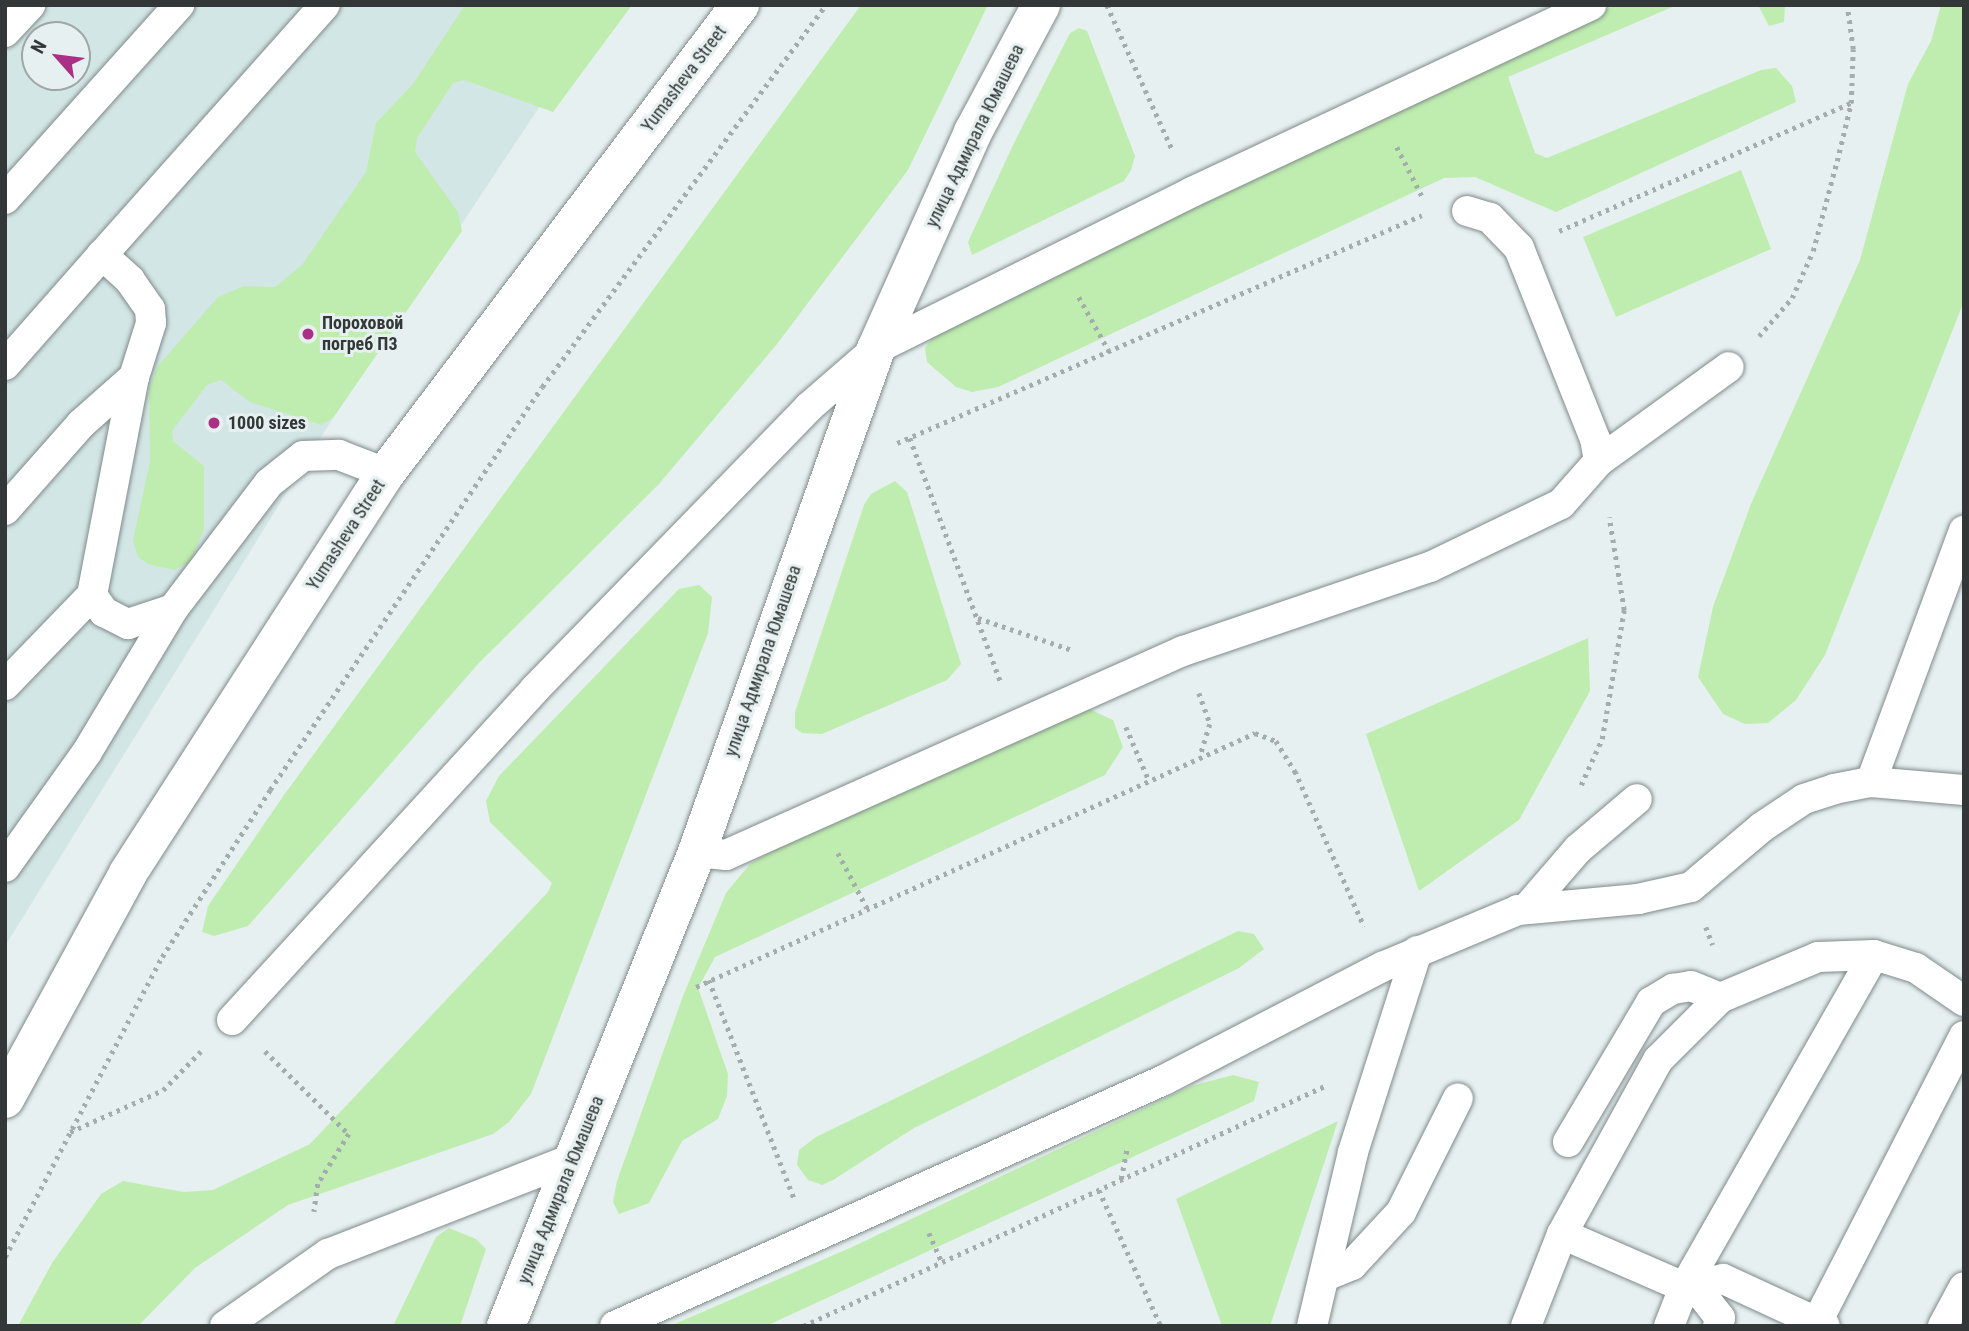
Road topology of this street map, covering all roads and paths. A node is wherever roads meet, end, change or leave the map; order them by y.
1 (30, 5) edge
2 (179, 5) edge
3 (325, 5) edge
4 (740, 5) edge
5 (826, 5) edge
6 (1041, 5) edge
7 (1107, 5) edge
8 (1591, 5) edge
9 (1846, 5) edge
10 (5, 32) edge
11 (1850, 103) junction
12 (1375, 105) junction
13 (1192, 192) junction
14 (5, 199) edge
15 (1467, 211) dead end
16 (1519, 248) junction
17 (102, 255) junction
18 (1059, 259) junction
19 (876, 349) junction
20 (1110, 353) junction
21 (5, 365) edge
22 (1729, 367) joint
23 (134, 377) junction
24 (1599, 461) junction
25 (386, 473) junction
26 (5, 510) edge
27 (1964, 531) edge
28 (92, 595) junction
29 (173, 609) junction
30 (977, 618) junction
31 (1183, 651) junction
32 (1136, 672) junction
33 (1108, 684) junction
34 (5, 685) edge
35 (1017, 725) junction
36 (1200, 755) junction
37 (1148, 778) junction
38 (1871, 782) junction
39 (1964, 790) edge
40 (1575, 799) dead end
41 (1637, 799) dead end
42 (818, 813) junction
43 (697, 852) junction
44 (5, 867) edge
45 (1691, 887) junction
46 (867, 908) junction
47 (1527, 908) junction
48 (1417, 951) junction
49 (1874, 955) junction
50 (1382, 967) junction
51 (709, 980) junction
52 (1726, 995) junction
53 (1964, 1001) edge
54 (632, 1017) junction
55 (232, 1020) joint
56 (1964, 1036) edge
57 (258, 1045) dead end
58 (1379, 1061) junction
59 (1458, 1098) dead end
60 (5, 1099) edge
61 (70, 1132) junction
62 (1568, 1142) dead end
63 (574, 1157) junction
64 (1099, 1190) junction
65 (1562, 1234) junction
66 (811, 1241) junction
67 (328, 1254) junction
68 (5, 1257) edge
69 (1325, 1276) junction
70 (1964, 1287) edge
71 (1684, 1288) junction
72 (1819, 1324) edge
73 (225, 1326) edge
74 (506, 1326) edge
75 (615, 1326) edge
76 (803, 1326) edge
77 (1161, 1326) edge
78 (1312, 1326) edge
79 (1526, 1326) edge
80 (1669, 1326) edge
81 (1718, 1326) edge
82 (1943, 1326) edge

1 - 10 lane
2 - 14 lane
3 - 17 lane
4 - 25 street, Yumasheva Street
5 - 61 path
6 - 19 street, улица Адмирала Юмашева
7 - 13 path
8 - 12 lane
9 - 11 path
11 - 16 path
11 - 22 path
12 - 13 lane
12 - 20 path
13 - 18 lane
15 - 16 lane
16 - 24 lane
17 - 21 lane
17 - 23 lane
18 - 19 lane
18 - 20 path
19 - 43 street, улица Адмирала Юмашева
19 - 55 lane
20 - 30 path
22 - 24 lane
23 - 26 lane
23 - 28 lane
24 - 31 lane
24 - 40 path
25 - 29 lane
25 - 60 street, Yumasheva Street
27 - 38 lane
28 - 29 lane
28 - 34 lane
29 - 44 lane
30 - 32 path
30 - 35 path
31 - 32 lane
31 - 36 path
32 - 33 lane
33 - 35 lane
33 - 37 path
35 - 42 lane
36 - 37 path
36 - 50 path
37 - 46 path
38 - 39 lane
38 - 45 lane
41 - 47 lane
42 - 43 lane
42 - 46 path
43 - 54 street, улица Адмирала Юмашева
45 - 47 lane
45 - 52 path
46 - 51 path
47 - 48 lane
48 - 50 lane
48 - 58 lane
49 - 52 lane
49 - 53 lane
49 - 71 lane
50 - 66 lane
51 - 54 path
51 - 66 path
52 - 62 lane
52 - 65 lane
54 - 63 street, улица Адмирала Юмашева
55 - 61 path
56 - 72 lane
57 - 67 path
58 - 64 path
58 - 69 lane
59 - 69 lane
61 - 68 path
63 - 67 lane
63 - 74 street, улица Адмирала Юмашева
64 - 76 path
64 - 77 path
65 - 71 lane
65 - 79 lane
66 - 75 lane
67 - 73 lane
69 - 78 lane
70 - 82 lane
71 - 72 lane
71 - 80 lane
71 - 81 lane

